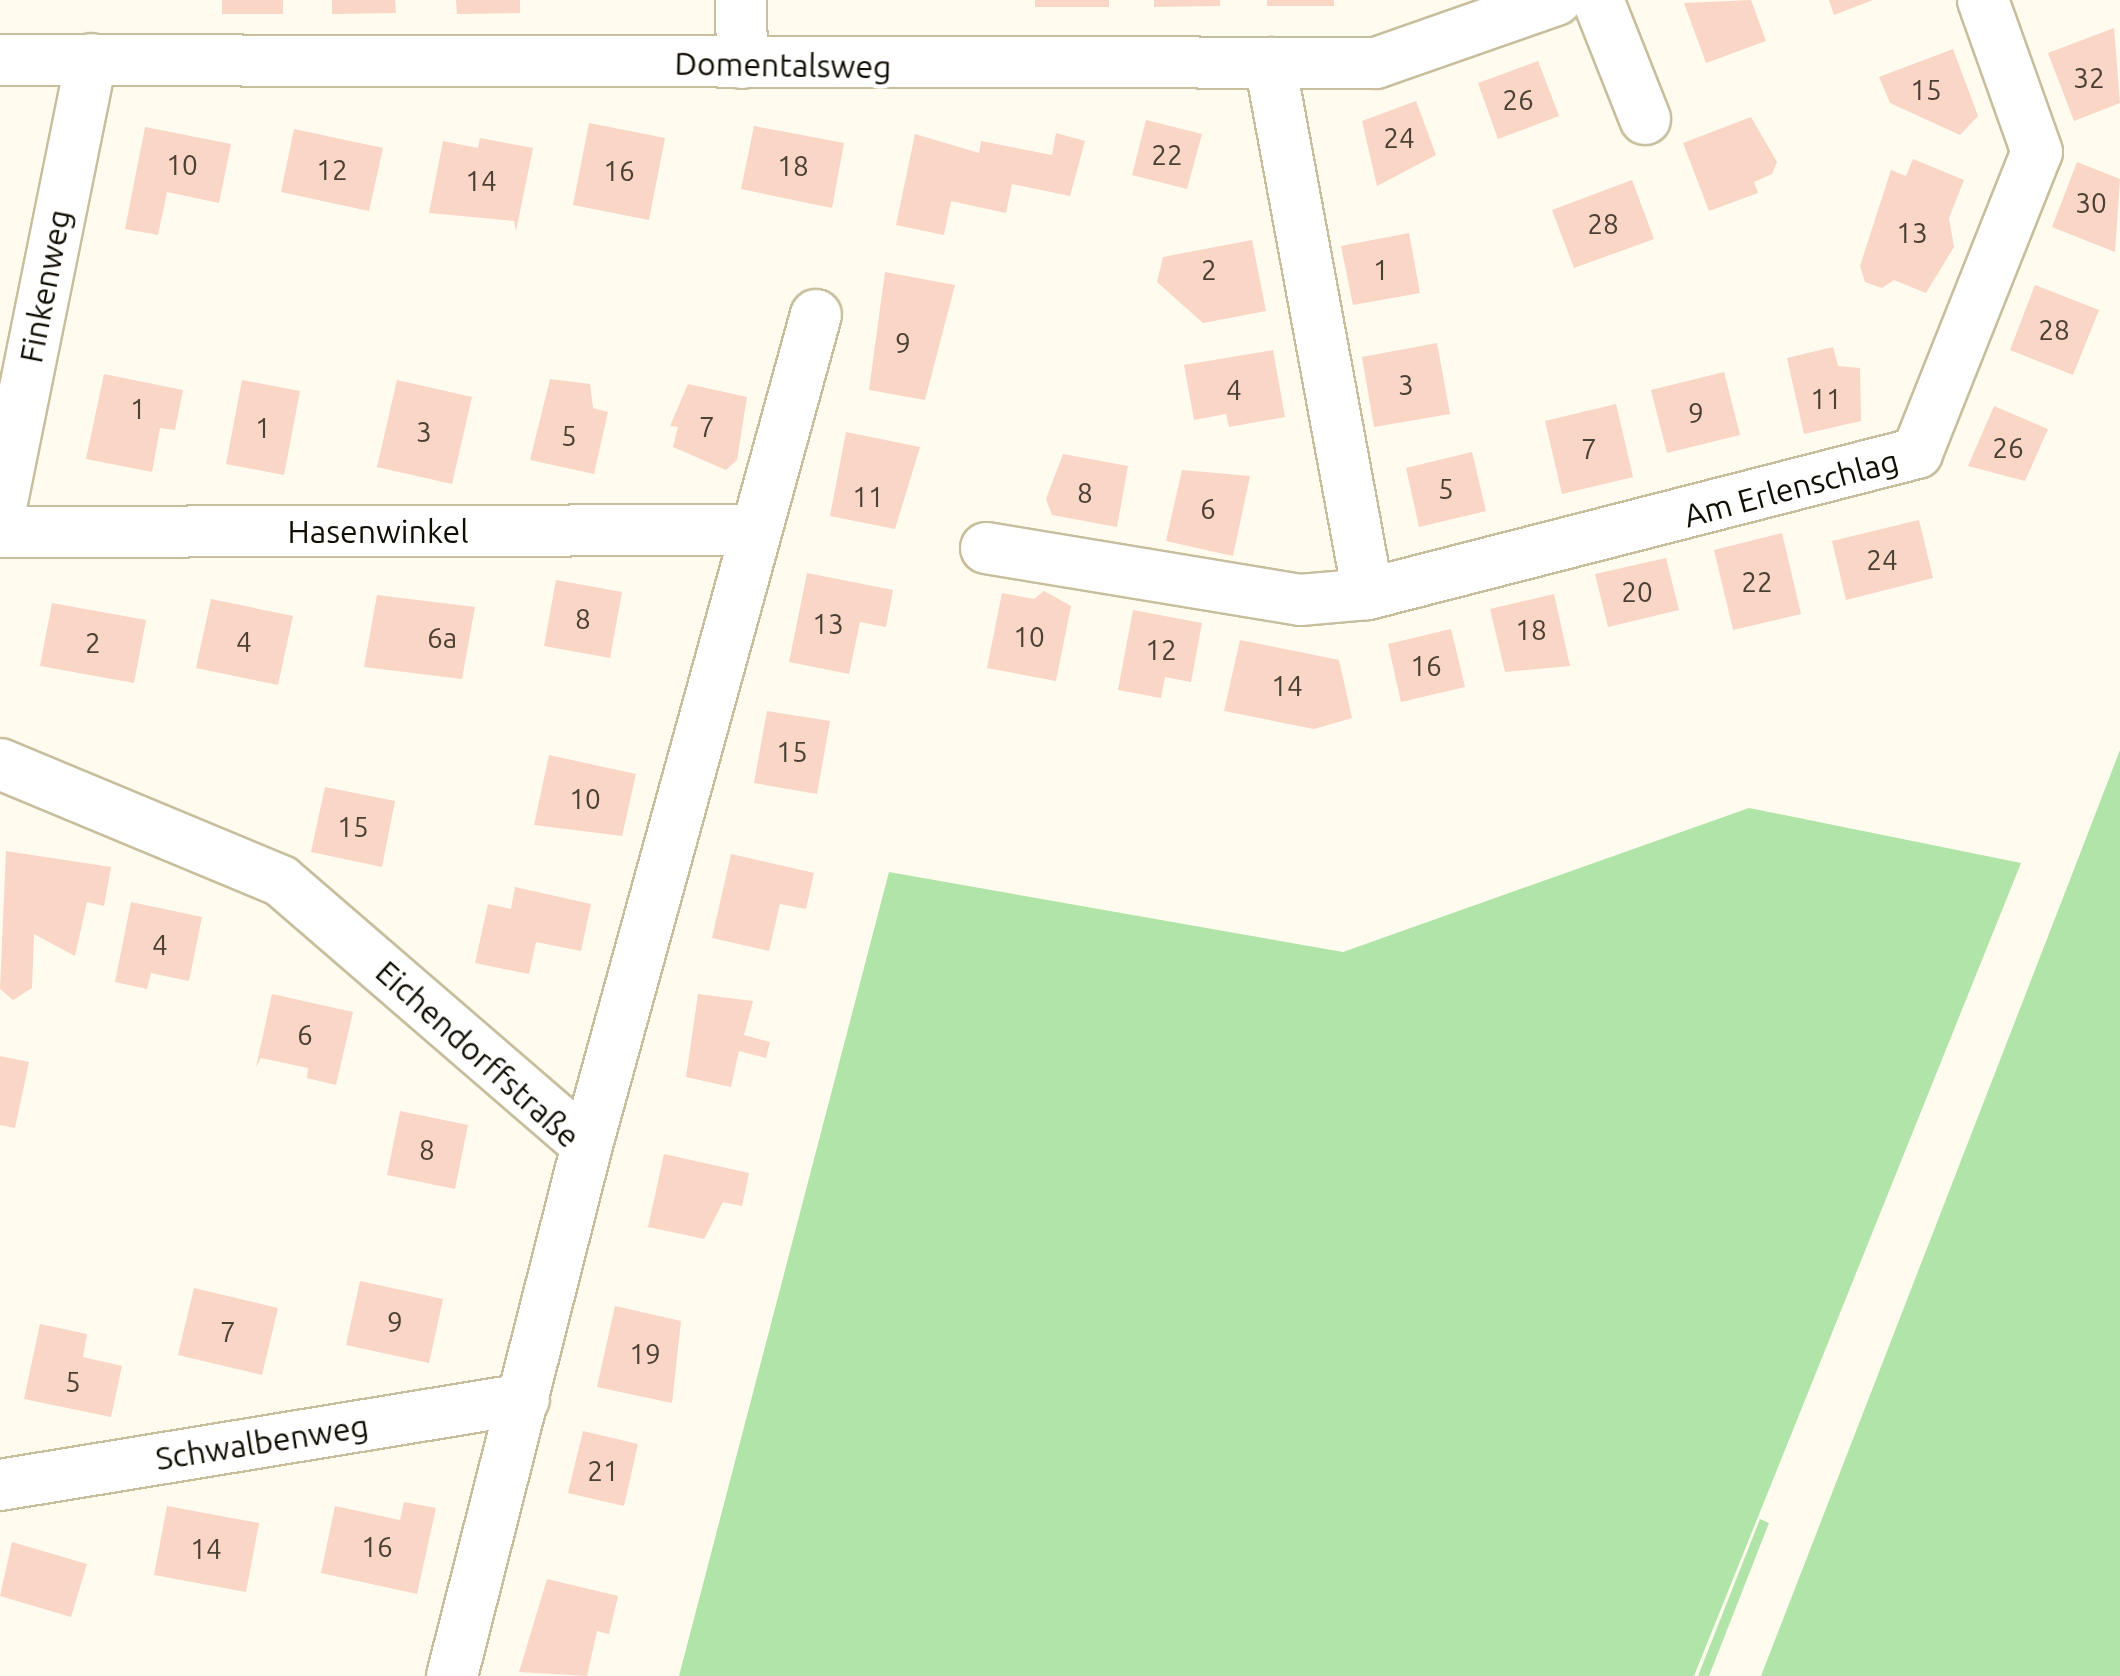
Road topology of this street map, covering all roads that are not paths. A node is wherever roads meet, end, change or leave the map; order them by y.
1 (741, 0) edge
2 (1556, 0) edge
3 (1598, 0) edge
4 (1984, 0) edge
5 (0, 60) edge
6 (91, 60) junction
7 (742, 62) junction
8 (1270, 63) junction
9 (1645, 119) dead end
10 (816, 315) dead end
11 (0, 512) edge
12 (755, 530) junction
13 (0, 532) edge
14 (986, 548) dead end
15 (1368, 594) junction
16 (0, 764) edge
17 (588, 1145) junction
18 (524, 1399) junction
19 (0, 1485) edge
20 (452, 1676) edge

1 - 7 street
2 - 8 street, Domentalsweg
3 - 9 street
4 - 15 street, Am Erlenschlag
5 - 6 street, Domentalsweg
6 - 7 street, Domentalsweg
6 - 11 street, Finkenweg
7 - 8 street, Domentalsweg
8 - 15 street
10 - 12 street
12 - 13 street, Hasenwinkel
12 - 17 street
14 - 15 street, Am Erlenschlag
16 - 17 street, Eichendorffstraße
17 - 18 street, Eichendorffstraße
18 - 19 street, Schwalbenweg
18 - 20 street, Eichendorffstraße

